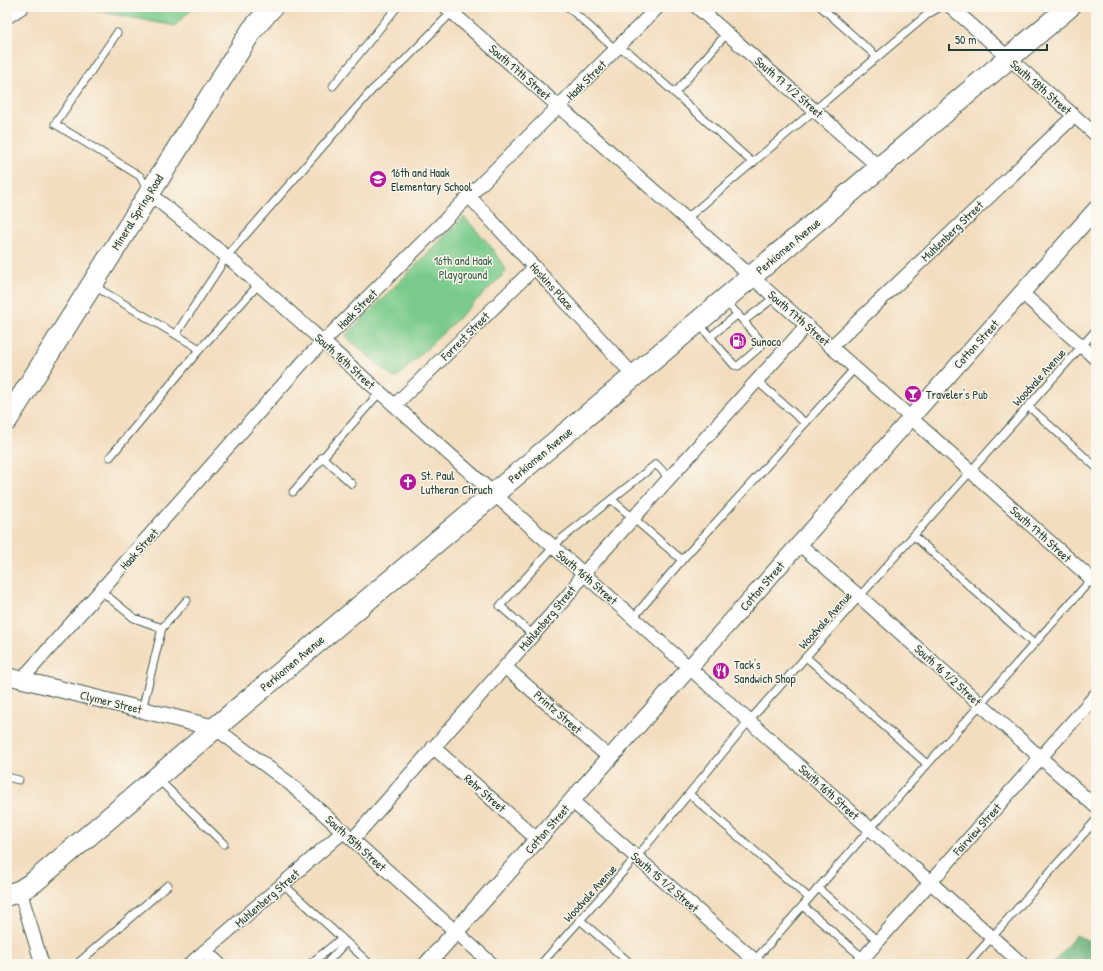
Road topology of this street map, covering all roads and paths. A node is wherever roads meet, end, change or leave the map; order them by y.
1 (22, 7) edge
2 (272, 7) edge
3 (397, 7) edge
4 (568, 7) edge
5 (658, 7) edge
6 (697, 7) edge
7 (821, 7) edge
8 (940, 7) edge
9 (951, 7) edge
10 (1069, 7) edge
11 (449, 9) edge
12 (7, 17) edge
13 (116, 33) dead end
14 (727, 33) junction
15 (617, 49) junction
16 (877, 57) junction
17 (1009, 58) junction
18 (333, 86) dead end
19 (674, 93) junction
20 (559, 106) junction
21 (815, 110) junction
22 (1074, 116) junction
23 (1096, 135) edge
24 (752, 162) junction
25 (880, 168) junction
26 (149, 193) junction
27 (469, 196) junction
28 (1096, 209) edge
29 (686, 219) junction
30 (227, 256) junction
31 (535, 267) junction
32 (752, 276) junction
33 (259, 284) junction
34 (91, 285) junction
35 (1022, 292) junction
36 (775, 297) junction
37 (731, 306) junction
38 (744, 321) junction
39 (807, 325) junction
40 (704, 330) junction
41 (1096, 330) edge
42 (176, 334) junction
43 (324, 342) junction
44 (1081, 346) junction
45 (831, 347) junction
46 (200, 349) junction
47 (1096, 359) edge
48 (855, 368) junction
49 (634, 376) junction
50 (757, 381) junction
51 (380, 392) junction
52 (395, 405) junction
53 (1028, 406) junction
54 (911, 417) junction
55 (7, 420) edge
56 (805, 423) junction
57 (110, 458) dead end
58 (322, 458) junction
59 (1096, 467) edge
60 (971, 471) junction
61 (669, 478) junction
62 (352, 484) dead end
63 (293, 492) dead end
64 (494, 494) junction
65 (612, 500) junction
66 (633, 518) junction
67 (914, 536) junction
68 (799, 544) junction
69 (554, 547) junction
70 (682, 560) junction
71 (584, 573) junction
72 (1094, 578) edge
73 (101, 591) junction
74 (860, 597) junction
75 (188, 600) dead end
76 (633, 618) junction
77 (162, 628) junction
78 (533, 635) junction
79 (1034, 644) junction
80 (806, 657) junction
81 (505, 667) junction
82 (689, 668) junction
83 (15, 678) edge
84 (1096, 695) edge
85 (980, 704) junction
86 (142, 710) junction
87 (749, 721) junction
88 (215, 728) junction
89 (433, 747) junction
90 (1040, 757) junction
91 (610, 758) junction
92 (927, 764) junction
93 (7, 777) edge
94 (157, 777) junction
95 (20, 780) dead end
96 (689, 794) junction
97 (572, 801) junction
98 (1096, 807) edge
99 (1096, 820) edge
100 (870, 829) junction
101 (348, 835) junction
102 (538, 840) junction
103 (224, 844) dead end
104 (636, 857) junction
105 (930, 882) junction
106 (283, 884) junction
107 (168, 885) dead end
108 (818, 888) junction
109 (14, 893) edge
110 (809, 898) junction
111 (803, 906) junction
112 (580, 920) junction
113 (456, 932) junction
114 (992, 937) junction
115 (344, 940) junction
116 (878, 941) junction
117 (205, 951) junction
118 (753, 961) edge
119 (860, 961) edge
120 (42, 964) edge
121 (77, 964) edge
122 (190, 964) edge
123 (219, 964) edge
124 (310, 964) edge
125 (326, 964) edge
126 (370, 964) edge
127 (428, 964) edge
128 (492, 964) edge
129 (541, 964) edge
130 (631, 964) edge
131 (968, 964) edge
132 (1022, 964) edge

1 - 12 street
2 - 26 main road, Mineral Spring Road
3 - 18 lane
4 - 15 lane
5 - 15 street, Haak Street
6 - 14 street, South 17 1/2 Street
7 - 16 lane
8 - 16 lane
9 - 17 street, South 18th Street
10 - 17 main road, Perkiomen Avenue
11 - 20 street, South 17th Street
11 - 30 lane
13 - 26 lane
14 - 19 lane
14 - 21 street, South 17 1/2 Street
15 - 19 lane
15 - 20 street, Haak Street
16 - 21 lane
17 - 22 street, South 18th Street
17 - 25 main road, Perkiomen Avenue
19 - 24 lane
20 - 27 street, Haak Street
20 - 29 street, South 17th Street
21 - 24 lane
21 - 25 street, South 17 1/2 Street
22 - 23 street, South 18th Street
22 - 45 street, Muhlenberg Street
24 - 29 lane
25 - 32 main road, Perkiomen Avenue
26 - 30 street, South 16th Street
26 - 34 main road, Mineral Spring Road
27 - 31 street, Hoskins Place
27 - 43 street, Haak Street
28 - 35 street, Cotton Street
29 - 32 street, South 17th Street
30 - 33 street, South 16th Street
30 - 42 lane
31 - 49 street, Hoskins Place
31 - 52 street, Forrest Street
32 - 36 street, South 17th Street
32 - 37 main road, Perkiomen Avenue
33 - 43 street, South 16th Street
33 - 46 lane
34 - 42 lane
34 - 55 main road, Mineral Spring Road
35 - 44 street
35 - 54 street, Cotton Street
36 - 38 lane
36 - 39 street, South 17th Street
37 - 38 lane
37 - 40 main road, Perkiomen Avenue
38 - 40 lane
39 - 45 street, South 17th Street
39 - 50 street, Muhlenberg Street
40 - 49 main road, Perkiomen Avenue
41 - 44 lane, Woodvale Avenue
42 - 46 lane
43 - 51 street, South 16th Street
43 - 73 street, Haak Street
44 - 47 street
44 - 53 lane, Woodvale Avenue
45 - 48 street, South 17th Street
46 - 57 lane
48 - 54 street, South 17th Street
48 - 56 lane
49 - 64 main road, Perkiomen Avenue
50 - 56 lane
50 - 61 street, Muhlenberg Street
51 - 52 street, South 16th Street
51 - 58 lane
52 - 64 street, South 16th Street
53 - 59 lane
53 - 60 lane, Woodvale Avenue
54 - 60 street, South 17th Street
54 - 68 street, Cotton Street
56 - 70 lane
58 - 62 lane
58 - 63 lane
60 - 67 lane, Woodvale Avenue
60 - 72 street, South 17th Street
61 - 65 lane
61 - 66 street, Muhlenberg Street
64 - 69 street, South 16th Street
64 - 88 main road, Perkiomen Avenue
65 - 66 lane
65 - 69 lane
66 - 70 lane
66 - 71 street, Muhlenberg Street
67 - 74 lane, Woodvale Avenue
67 - 79 lane
68 - 74 street, South 16 1/2 Street
68 - 82 street, Cotton Street
69 - 71 street, South 16th Street
69 - 78 lane
70 - 76 lane
71 - 76 street, South 16th Street
71 - 78 street, Muhlenberg Street
72 - 79 lane
73 - 77 lane
73 - 83 street, Haak Street
74 - 80 lane, Woodvale Avenue
74 - 85 street, South 16 1/2 Street
75 - 77 lane
76 - 82 street, South 16th Street
77 - 86 lane
78 - 81 street, Muhlenberg Street
79 - 85 lane
80 - 87 lane, Woodvale Avenue
80 - 92 lane
81 - 89 street, Muhlenberg Street
81 - 91 street, Printz Street
82 - 87 street, South 16th Street
82 - 91 street, Cotton Street
83 - 86 street, Clymer Street
84 - 90 street, Fairview Street
85 - 90 street, South 16 1/2 Street
85 - 92 lane
86 - 88 street, Clymer Street
87 - 96 lane, Woodvale Avenue
87 - 100 street, South 16th Street
88 - 94 main road, Perkiomen Avenue
88 - 101 street, South 15th Street
89 - 101 street, Muhlenberg Street
89 - 102 street, Rehr Street
90 - 98 street, South 16 1/2 Street
90 - 105 street, Fairview Street
91 - 97 street, Cotton Street
92 - 100 lane
93 - 95 lane
94 - 103 lane
94 - 109 main road, Perkiomen Avenue
96 - 104 lane, Woodvale Avenue
96 - 110 lane
97 - 102 street, Cotton Street
97 - 104 street, South 15 1/2 Street
99 - 114 lane
100 - 105 street, South 16th Street
100 - 108 lane
101 - 106 street, Muhlenberg Street
101 - 113 street, South 15th Street
102 - 113 street, Cotton Street
104 - 112 lane, Woodvale Avenue
104 - 118 street, South 15 1/2 Street
105 - 114 street, South 16th Street
105 - 116 street, Fairview Street
106 - 115 lane
106 - 117 street, Muhlenberg Street
107 - 121 lane
108 - 110 lane
108 - 116 lane
109 - 120 street
110 - 111 lane
111 - 118 lane
111 - 119 lane
112 - 129 lane, Woodvale Avenue
112 - 130 lane
113 - 127 street, Cotton Street
113 - 128 street, South 15th Street
114 - 131 lane
114 - 132 street, South 16th Street
115 - 124 lane
115 - 125 lane
115 - 126 lane
116 - 119 street, Fairview Street
117 - 122 street, Muhlenberg Street
117 - 123 street

